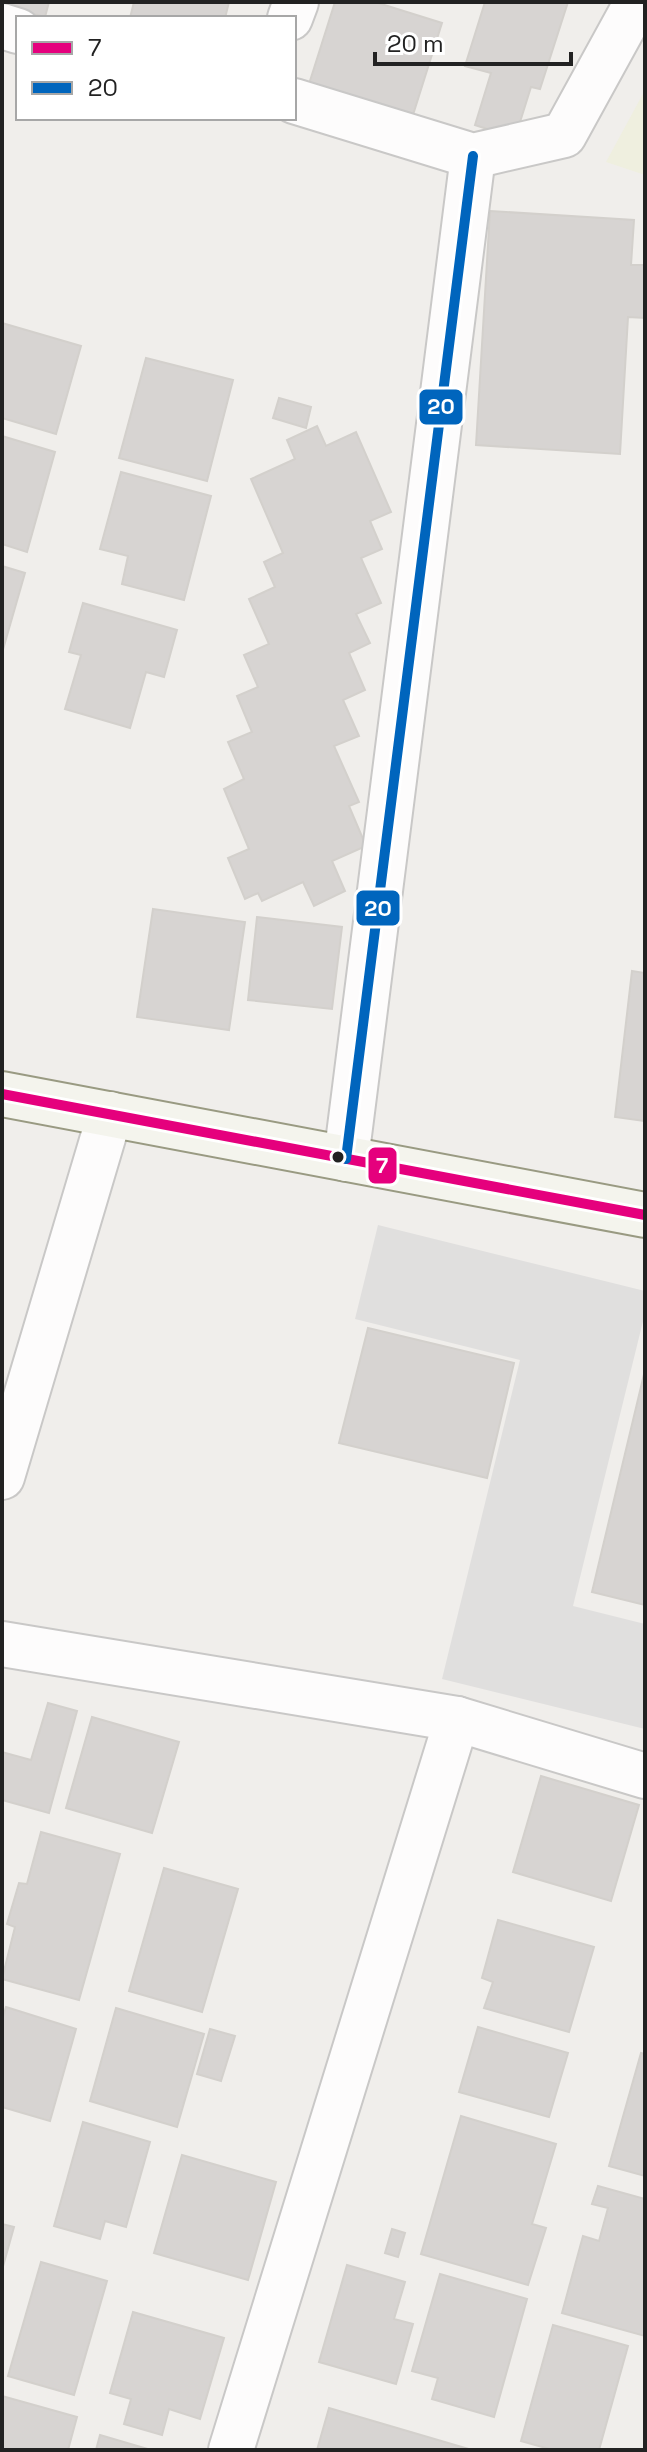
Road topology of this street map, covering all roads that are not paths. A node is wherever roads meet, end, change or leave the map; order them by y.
1 (637, 2) edge
2 (296, 102) edge
3 (473, 156) junction
4 (2, 1094) edge
5 (110, 1114) junction
6 (346, 1159) junction
7 (645, 1215) edge
8 (2, 1477) edge
9 (2, 1644) edge
10 (457, 1719) junction
11 (645, 1776) edge
12 (231, 2450) edge

1 - 3 street
2 - 3 street
3 - 6 street
4 - 5 main road
5 - 6 main road
5 - 8 street
6 - 7 main road
9 - 10 street
10 - 11 street
10 - 12 street

